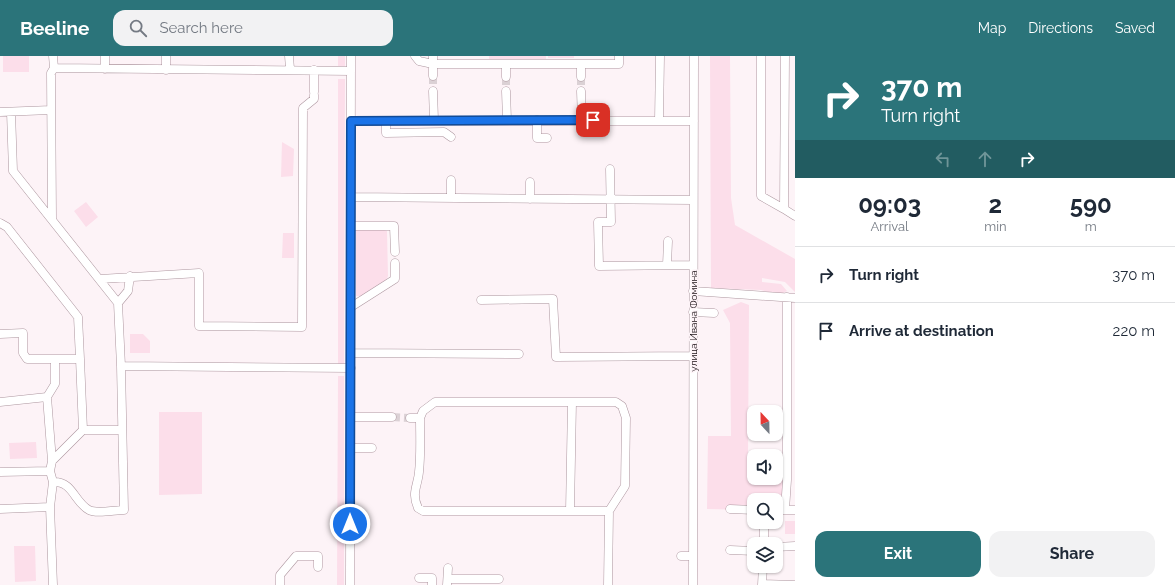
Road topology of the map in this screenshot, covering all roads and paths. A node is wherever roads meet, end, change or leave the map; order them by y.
1 (53, 56) edge
2 (105, 56) edge
3 (166, 56) edge
4 (289, 56) edge
5 (351, 56) edge
6 (415, 56) edge
7 (619, 56) edge
8 (660, 56) edge
9 (694, 56) edge
10 (762, 56) edge
11 (785, 56) edge
12 (433, 60) edge
13 (601, 60) edge
14 (506, 64) junction
15 (581, 64) junction
16 (54, 68) junction
17 (105, 69) junction
18 (290, 69) junction
19 (166, 70) junction
20 (314, 70) junction
21 (351, 71) junction
22 (433, 76) tunnel mouth
23 (506, 77) tunnel mouth
24 (581, 77) tunnel mouth
25 (433, 91) tunnel mouth
26 (506, 91) tunnel mouth
27 (581, 92) tunnel mouth
28 (51, 110) junction
29 (0, 111) edge
30 (11, 112) junction
31 (434, 120) junction
32 (507, 120) junction
33 (538, 120) junction
34 (582, 120) junction
35 (351, 121) junction
36 (386, 121) junction
37 (659, 121) junction
38 (694, 121) junction
39 (451, 137) dead end
40 (547, 138) dead end
41 (610, 169) dead end
42 (451, 180) dead end
43 (530, 182) dead end
44 (351, 197) junction
45 (451, 198) junction
46 (530, 199) junction
47 (611, 200) junction
48 (693, 200) junction
49 (784, 210) junction
50 (795, 216) edge
51 (52, 219) junction
52 (0, 223) edge
53 (351, 226) junction
54 (668, 242) dead end
55 (395, 252) dead end
56 (395, 264) dead end
57 (667, 265) junction
58 (693, 265) junction
59 (130, 276) junction
60 (100, 279) junction
61 (693, 291) junction
62 (791, 297) edge
63 (481, 300) dead end
64 (118, 303) junction
65 (351, 307) junction
66 (693, 312) junction
67 (714, 313) dead end
68 (0, 334) edge
69 (351, 353) junction
70 (519, 354) dead end
71 (693, 356) junction
72 (55, 359) junction
73 (80, 359) junction
74 (121, 366) junction
75 (351, 368) junction
76 (47, 397) junction
77 (0, 402) edge
78 (572, 402) junction
79 (351, 417) junction
80 (392, 418) tunnel mouth
81 (410, 418) tunnel mouth
82 (420, 418) junction
83 (83, 430) junction
84 (122, 430) junction
85 (351, 448) junction
86 (372, 448) dead end
87 (52, 461) junction
88 (50, 471) junction
89 (0, 472) edge
90 (53, 482) junction
91 (783, 497) edge
92 (50, 507) junction
93 (0, 509) edge
94 (730, 509) dead end
95 (747, 510) edge
96 (783, 510) edge
97 (795, 510) edge
98 (570, 511) junction
99 (608, 511) junction
100 (795, 546) edge
101 (783, 547) edge
102 (730, 550) dead end
103 (747, 551) edge
104 (681, 556) dead end
105 (693, 556) junction
106 (318, 567) dead end
107 (448, 568) dead end
108 (763, 573) edge
109 (418, 578) dead end
110 (499, 580) edge
111 (448, 582) edge
112 (52, 585) edge
113 (280, 585) edge
114 (350, 585) edge
115 (432, 585) edge
116 (608, 585) edge
117 (693, 585) edge
118 (762, 585) edge
119 (795, 585) edge

1 - 16 street
2 - 17 street
3 - 19 street
4 - 18 street
5 - 21 street
6 - 12 street
7 - 13 street
8 - 37 street
9 - 38 street, улица Ивана Фомина
10 - 49 street
11 - 49 street
12 - 14 street
12 - 22 street
13 - 15 street
14 - 15 street
14 - 23 street
15 - 24 street
16 - 17 street
16 - 28 street
17 - 19 street
18 - 19 street
18 - 20 street
20 - 21 street
20 - 59 street
21 - 35 street
25 - 31 street
26 - 32 street
27 - 34 street
28 - 30 street
28 - 51 street
29 - 30 street
30 - 51 street
31 - 32 street
31 - 36 street
32 - 33 street
33 - 34 street
33 - 40 street
34 - 37 street
35 - 36 street
35 - 44 street
36 - 39 street
37 - 38 street
38 - 48 street, улица Ивана Фомина
41 - 47 street
42 - 45 street
43 - 46 street
44 - 45 street
44 - 53 street
45 - 46 street
46 - 47 street
47 - 48 street
47 - 57 street
48 - 58 street, улица Ивана Фомина
49 - 50 street
51 - 60 street
52 - 73 street
53 - 55 street
53 - 65 street
54 - 57 street
56 - 65 street
57 - 58 street
58 - 61 street, улица Ивана Фомина
59 - 60 street
59 - 64 street
60 - 64 street
61 - 62 street
61 - 66 street, улица Ивана Фомина
62 - 91 street
63 - 71 street
64 - 74 street
65 - 69 street
66 - 67 street
66 - 71 street, улица Ивана Фомина
68 - 72 street
69 - 70 street
69 - 75 street
71 - 105 street, улица Ивана Фомина
72 - 73 street
72 - 76 street
73 - 83 street
74 - 75 street
74 - 84 street
75 - 79 street
76 - 77 street
76 - 87 street
78 - 82 street
78 - 98 street
78 - 99 street
79 - 80 street
79 - 85 street
81 - 82 street
82 - 98 street
83 - 84 street
83 - 87 street
84 - 90 street
85 - 86 street
85 - 114 street
87 - 88 street
88 - 89 street
88 - 90 street
90 - 92 street
92 - 93 street
92 - 112 street
94 - 95 street
96 - 97 street
98 - 99 street
99 - 116 street
100 - 101 street
102 - 103 street
104 - 105 street
105 - 117 street, улица Ивана Фомина
106 - 113 street
107 - 111 street
108 - 118 street
109 - 115 street
110 - 111 street
118 - 119 street

